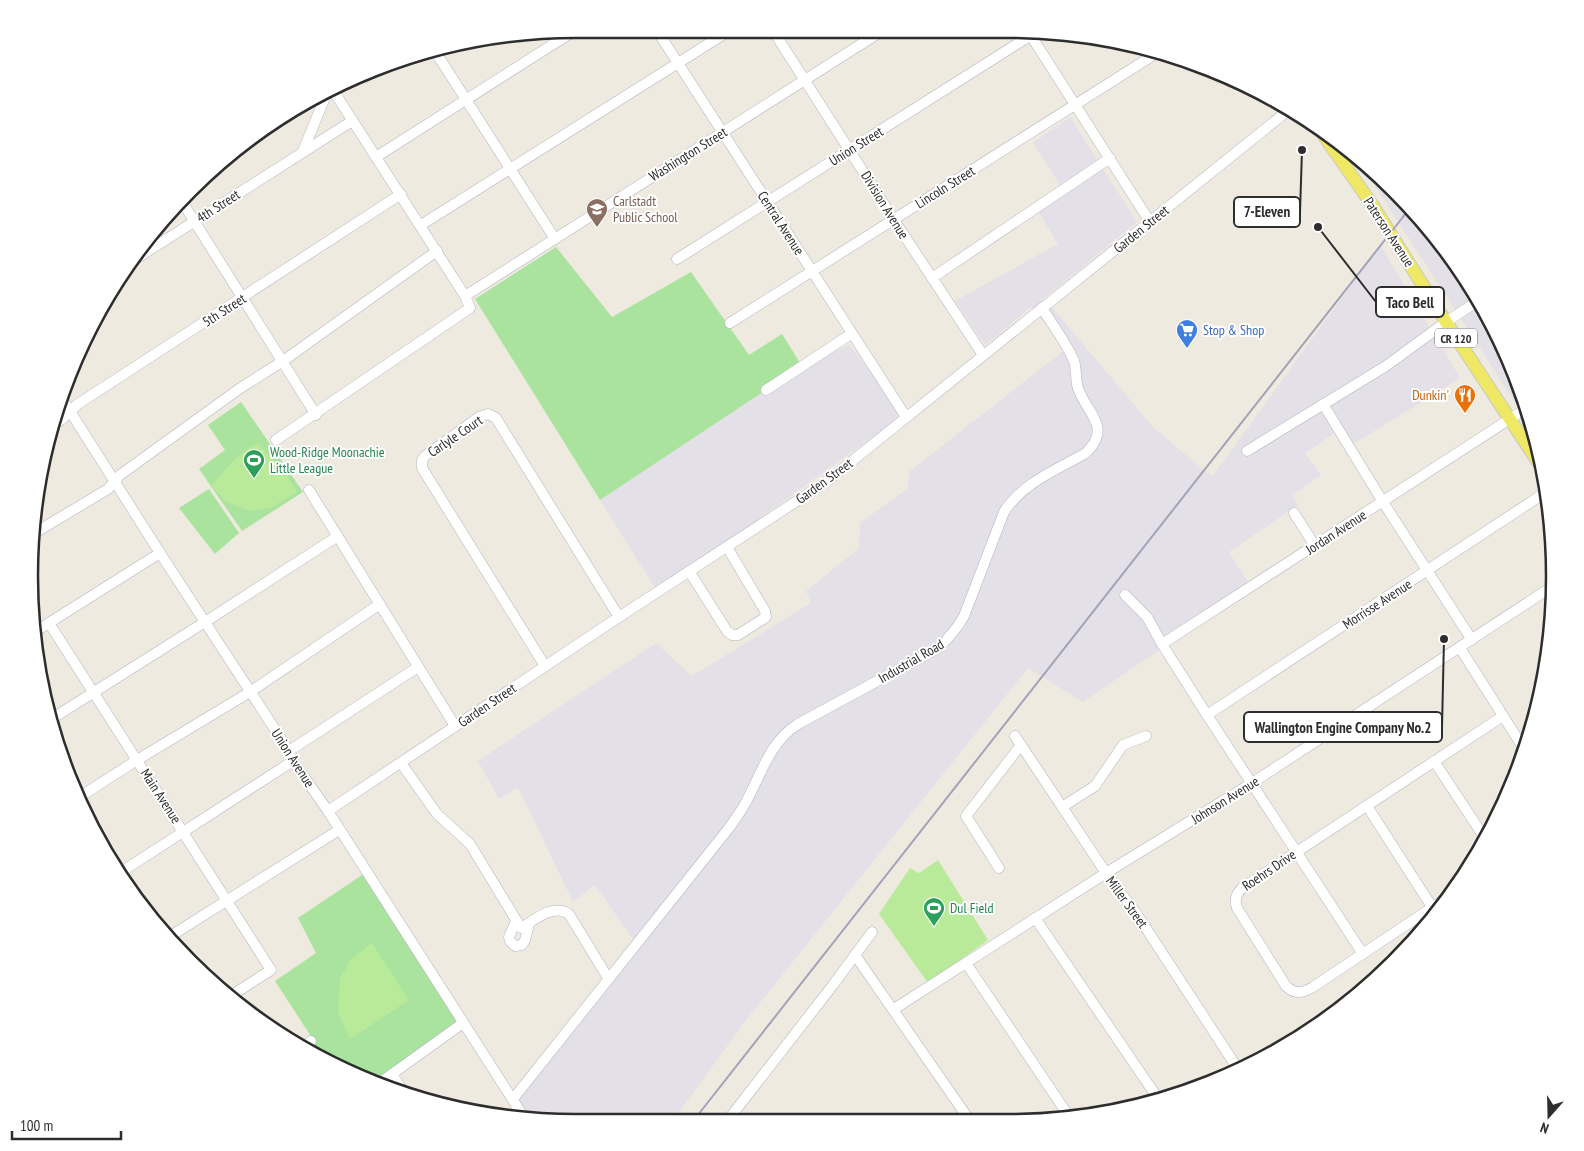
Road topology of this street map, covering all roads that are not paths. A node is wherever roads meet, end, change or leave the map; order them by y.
1 (562, 38) edge
2 (662, 38) edge
3 (718, 38) edge
4 (778, 38) edge
5 (871, 38) edge
6 (1024, 38) edge
7 (1035, 39) edge
8 (438, 56) edge
9 (1151, 57) edge
10 (678, 63) junction
11 (805, 80) junction
12 (337, 93) edge
13 (327, 99) edge
14 (465, 100) junction
15 (1074, 106) junction
16 (1284, 114) edge
17 (352, 121) junction
18 (722, 132) junction
19 (1332, 146) edge
20 (850, 150) junction
21 (302, 152) junction
22 (376, 157) junction
23 (1110, 158) junction
24 (510, 168) junction
25 (401, 194) junction
26 (767, 202) junction
27 (185, 206) edge
28 (894, 220) junction
29 (194, 222) junction
30 (1150, 222) junction
31 (421, 225) junction
32 (555, 239) junction
33 (437, 251) junction
34 (146, 253) edge
35 (677, 259) dead end
36 (812, 271) junction
37 (932, 278) junction
38 (465, 296) junction
39 (243, 298) junction
40 (1473, 305) edge
41 (1042, 308) junction
42 (1446, 322) junction
43 (730, 323) dead end
44 (851, 334) junction
45 (983, 355) junction
46 (283, 361) junction
47 (766, 390) dead end
48 (66, 404) edge
49 (1323, 404) junction
50 (70, 411) junction
51 (1521, 412) edge
52 (316, 415) junction
53 (906, 417) junction
54 (1511, 418) junction
55 (61, 420) edge
56 (276, 440) dead end
57 (1247, 451) dead end
58 (1531, 451) edge
59 (114, 482) junction
60 (309, 490) dead end
61 (1540, 496) edge
62 (1383, 502) junction
63 (1294, 513) dead end
64 (40, 530) edge
65 (338, 536) junction
66 (1315, 546) junction
67 (726, 547) junction
68 (160, 553) junction
69 (1428, 571) junction
70 (689, 572) junction
71 (1546, 590) edge
72 (1125, 596) dead end
73 (380, 604) junction
74 (619, 617) junction
75 (205, 622) junction
76 (49, 624) junction
77 (41, 629) edge
78 (1472, 640) junction
79 (1162, 644) junction
80 (1460, 648) junction
81 (545, 666) junction
82 (418, 667) junction
83 (93, 692) junction
84 (250, 692) junction
85 (1207, 715) junction
86 (56, 716) edge
87 (1503, 716) junction
88 (455, 726) junction
89 (1146, 736) dead end
90 (1520, 742) edge
91 (288, 751) junction
92 (137, 760) junction
93 (294, 761) junction
94 (1434, 761) junction
95 (401, 763) junction
96 (1252, 783) junction
97 (84, 794) edge
98 (1367, 806) junction
99 (1062, 807) junction
100 (328, 811) junction
101 (339, 830) junction
102 (183, 832) junction
103 (1481, 832) edge
104 (1297, 851) junction
105 (999, 868) dead end
106 (125, 869) edge
107 (1106, 873) junction
108 (227, 900) junction
109 (1432, 907) joint
110 (1035, 918) junction
111 (516, 921) junction
112 (528, 924) junction
113 (872, 932) dead end
114 (174, 934) edge
115 (1363, 954) junction
116 (855, 955) junction
117 (966, 963) junction
118 (608, 978) junction
119 (236, 992) edge
120 (894, 1009) junction
121 (463, 1023) junction
122 (1234, 1063) edge
123 (392, 1074) junction
124 (386, 1079) edge
125 (398, 1083) edge
126 (1154, 1093) edge
127 (513, 1100) junction
128 (519, 1110) edge
129 (1065, 1110) edge
130 (733, 1114) edge
131 (965, 1114) edge

1 - 14 street
2 - 10 street, Central Avenue
3 - 10 street
4 - 11 street, Division Avenue
5 - 11 street, Washington Street
6 - 20 street, Union Street
7 - 15 street
8 - 14 street
9 - 15 street, Lincoln Street
10 - 18 street, Central Avenue
10 - 24 street
11 - 18 street, Washington Street
11 - 20 street, Division Avenue
12 - 17 street
13 - 21 street
14 - 22 street
14 - 24 street
15 - 23 street
15 - 28 street, Lincoln Street
16 - 30 street, Garden Street
17 - 21 street, 4th Street
17 - 22 street
18 - 26 street, Central Avenue
18 - 32 street, Washington Street
19 - 42 main road, Paterson Avenue / CR 120
20 - 26 street, Union Street
20 - 28 street, Division Avenue
21 - 29 street, 4th Street
22 - 25 street
23 - 30 street
23 - 37 street
24 - 31 street
24 - 32 street
25 - 31 street
25 - 39 street, 5th Street
26 - 35 street, Union Street
26 - 36 street, Central Avenue
27 - 29 street
28 - 36 street, Lincoln Street
28 - 37 street, Division Avenue
29 - 34 street, 4th Street
29 - 39 street
30 - 41 street, Garden Street
31 - 33 street
32 - 38 street, Washington Street
33 - 38 street
33 - 46 street
36 - 43 street, Lincoln Street
36 - 44 street, Central Avenue
37 - 45 street, Division Avenue
38 - 52 street
39 - 46 street
39 - 50 street, 5th Street
40 - 42 street
41 - 45 street, Garden Street
41 - 118 street, Industrial Road
42 - 49 street
42 - 54 main road, Paterson Avenue / CR 120
44 - 47 street
44 - 53 street, Central Avenue
45 - 53 street, Garden Street
46 - 52 street
46 - 59 street
48 - 50 street, Union Avenue
49 - 57 street
49 - 62 street
50 - 55 street, 5th Street
50 - 59 street, Union Avenue
51 - 54 street, Jordan Avenue
52 - 56 street
53 - 67 street, Garden Street
54 - 58 main road, Paterson Avenue / CR 120
54 - 62 street, Jordan Avenue
59 - 64 street
59 - 68 street, Union Avenue
60 - 65 street
61 - 69 street, Morrisse Avenue
62 - 66 street, Jordan Avenue
62 - 69 street
63 - 66 street
65 - 73 street
65 - 75 street
66 - 79 street, Jordan Avenue
67 - 70 street, Garden Street
67 - 70 street
68 - 75 street, Union Avenue
68 - 76 street
69 - 78 street
69 - 85 street, Morrisse Avenue
70 - 74 street, Garden Street
71 - 78 street, Johnson Avenue
72 - 79 street
73 - 82 street
73 - 84 street
74 - 81 street, Garden Street
74 - 81 street, Carlyle Court
75 - 83 street
75 - 84 street, Union Avenue
76 - 77 street
76 - 83 street, Main Avenue
78 - 80 street, Johnson Avenue
79 - 85 street
80 - 87 street
80 - 96 street, Johnson Avenue
81 - 88 street, Garden Street
82 - 88 street
82 - 91 street
83 - 86 street
83 - 92 street, Main Avenue
84 - 91 street, Union Avenue
84 - 92 street
85 - 96 street
87 - 90 street
87 - 94 street, Roehrs Drive
88 - 95 street, Garden Street
89 - 99 street
91 - 93 street, Union Avenue
92 - 97 street
92 - 102 street, Main Avenue
93 - 100 street, Union Avenue
93 - 102 street
94 - 98 street, Roehrs Drive
94 - 103 street
95 - 100 street, Garden Street
95 - 111 street
96 - 104 street
96 - 107 street, Johnson Avenue
98 - 104 street, Roehrs Drive
98 - 109 street
99 - 105 street, Miller Street
99 - 107 street, Miller Street
100 - 101 street, Union Avenue
101 - 108 street
101 - 121 street, Union Avenue
102 - 106 street
102 - 108 street, Main Avenue
104 - 115 street
104 - 115 street, Roehrs Drive
107 - 110 street, Johnson Avenue
107 - 122 street, Miller Street
108 - 114 street
108 - 119 street, Main Avenue
109 - 115 street, Roehrs Drive
110 - 117 street, Johnson Avenue
110 - 126 street
111 - 112 street
111 - 112 street
112 - 118 street
113 - 116 street
116 - 120 street
116 - 130 street
117 - 120 street, Johnson Avenue
117 - 129 street
118 - 127 street, Industrial Road
120 - 131 street
121 - 123 street
121 - 127 street, Union Avenue
123 - 124 street
123 - 125 street
127 - 128 street, Union Avenue

